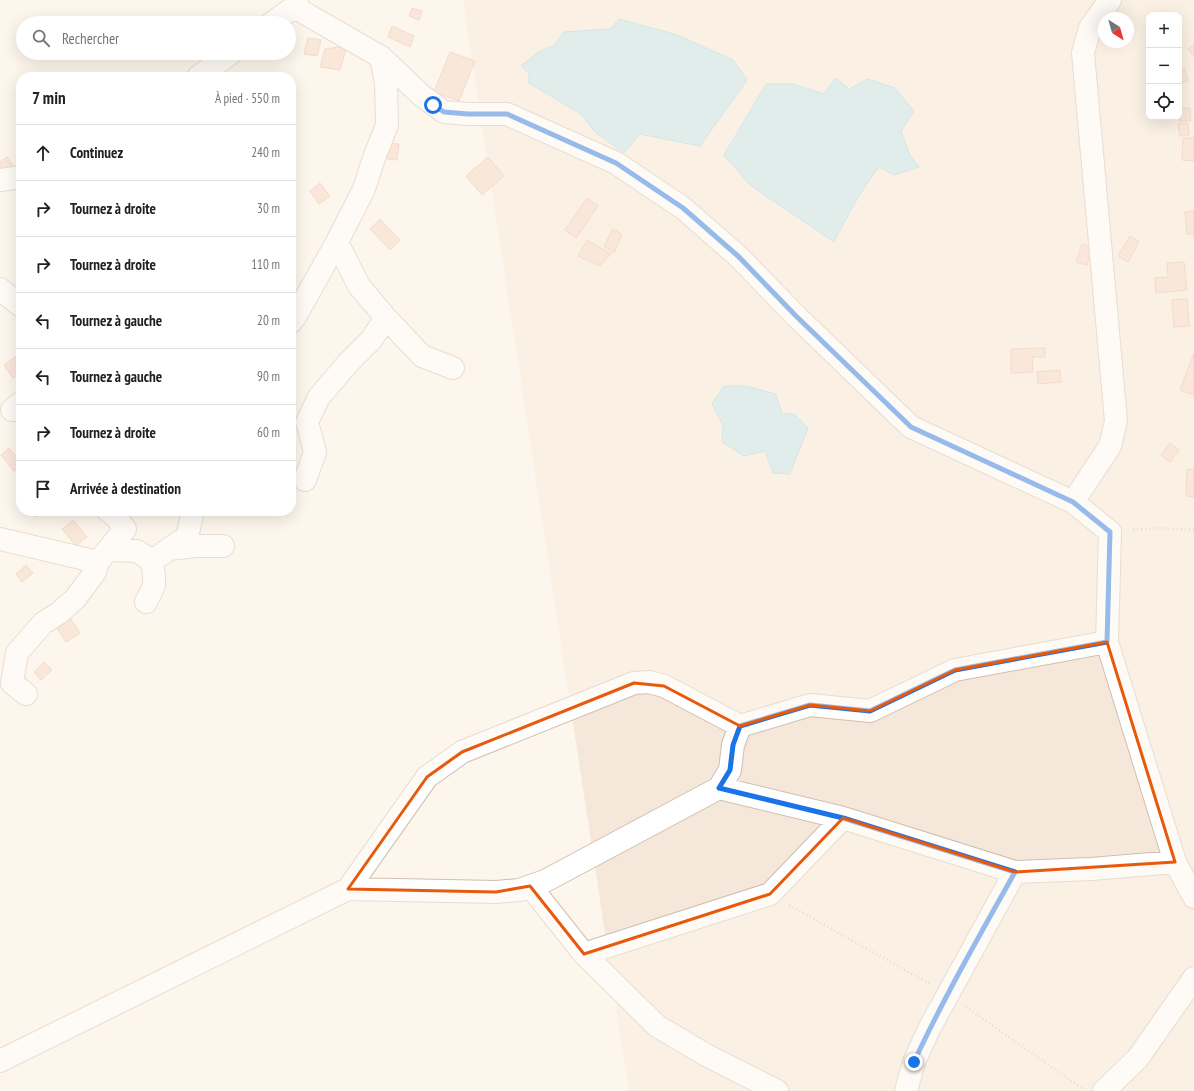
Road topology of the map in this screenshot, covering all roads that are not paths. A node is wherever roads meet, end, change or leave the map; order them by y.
1 (1110, 0) edge
2 (296, 4) edge
3 (281, 16) edge
4 (382, 57) junction
5 (221, 60) edge
6 (205, 72) edge
7 (16, 178) edge
8 (0, 180) edge
9 (337, 242) junction
10 (0, 289) edge
11 (16, 302) edge
12 (296, 315) edge
13 (386, 318) junction
14 (453, 368) dead end
15 (305, 480) dead end
16 (1073, 502) junction
17 (114, 516) edge
18 (193, 516) edge
19 (0, 539) edge
20 (223, 546) dead end
21 (161, 555) junction
22 (104, 556) junction
23 (146, 602) dead end
24 (1107, 642) junction
25 (13, 686) edge
26 (740, 726) junction
27 (719, 788) junction
28 (843, 818) junction
29 (1175, 862) junction
30 (1015, 872) junction
31 (530, 886) junction
32 (348, 889) junction
33 (1194, 897) edge
34 (584, 954) junction
35 (1194, 978) edge
36 (0, 1062) edge
37 (777, 1091) edge
38 (906, 1091) edge
39 (1104, 1091) edge

1 - 16 street
2 - 3 street
2 - 4 street
4 - 9 street
4 - 16 street
5 - 6 street
7 - 8 street
9 - 12 street
9 - 13 street
10 - 11 street
13 - 14 street
13 - 15 street
16 - 24 street
17 - 22 street
18 - 21 street
19 - 22 street
20 - 21 street
21 - 22 street
21 - 23 street
22 - 25 street
24 - 26 street
24 - 29 street
26 - 27 street
26 - 32 street
27 - 28 street
27 - 31 street
28 - 30 street
28 - 34 street
29 - 30 street
29 - 33 street
30 - 38 street
31 - 32 street
31 - 34 street
32 - 36 street
34 - 37 street
35 - 39 street

